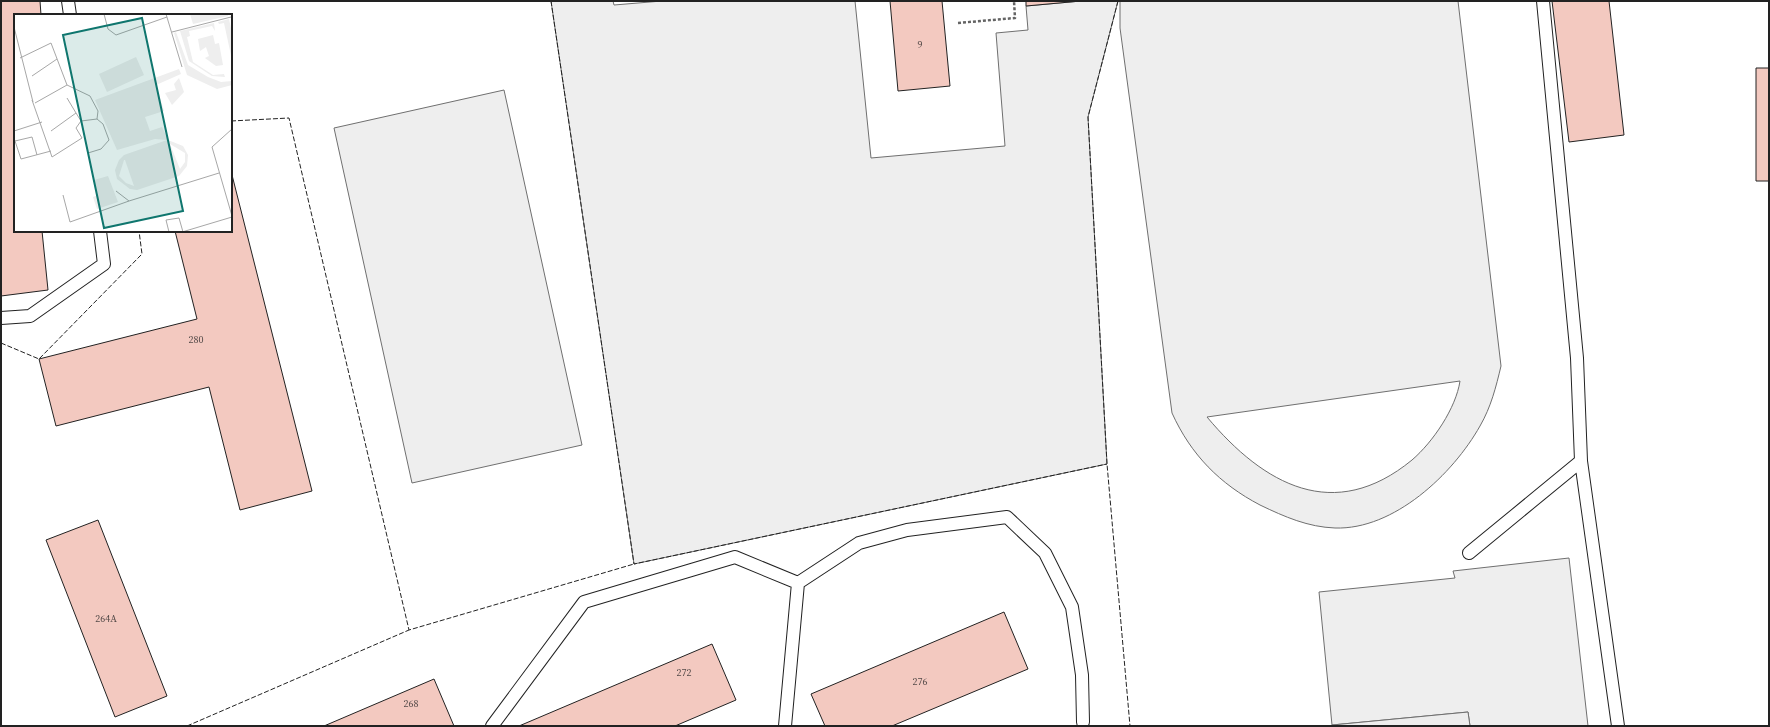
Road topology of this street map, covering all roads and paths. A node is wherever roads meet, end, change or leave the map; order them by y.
1 (68, 1) edge
2 (1014, 1) edge
3 (1543, 1) edge
4 (70, 14) edge
5 (958, 23) dead end
6 (100, 232) edge
7 (1, 318) edge
8 (1581, 461) junction
9 (1469, 553) dead end
10 (798, 584) junction
11 (1082, 722) dead end
12 (492, 726) edge
13 (785, 726) edge
14 (1618, 726) edge

1 - 4 lane
2 - 5 path
3 - 8 lane
6 - 7 lane
8 - 9 lane
8 - 14 lane
10 - 11 lane
10 - 12 lane
10 - 13 lane

